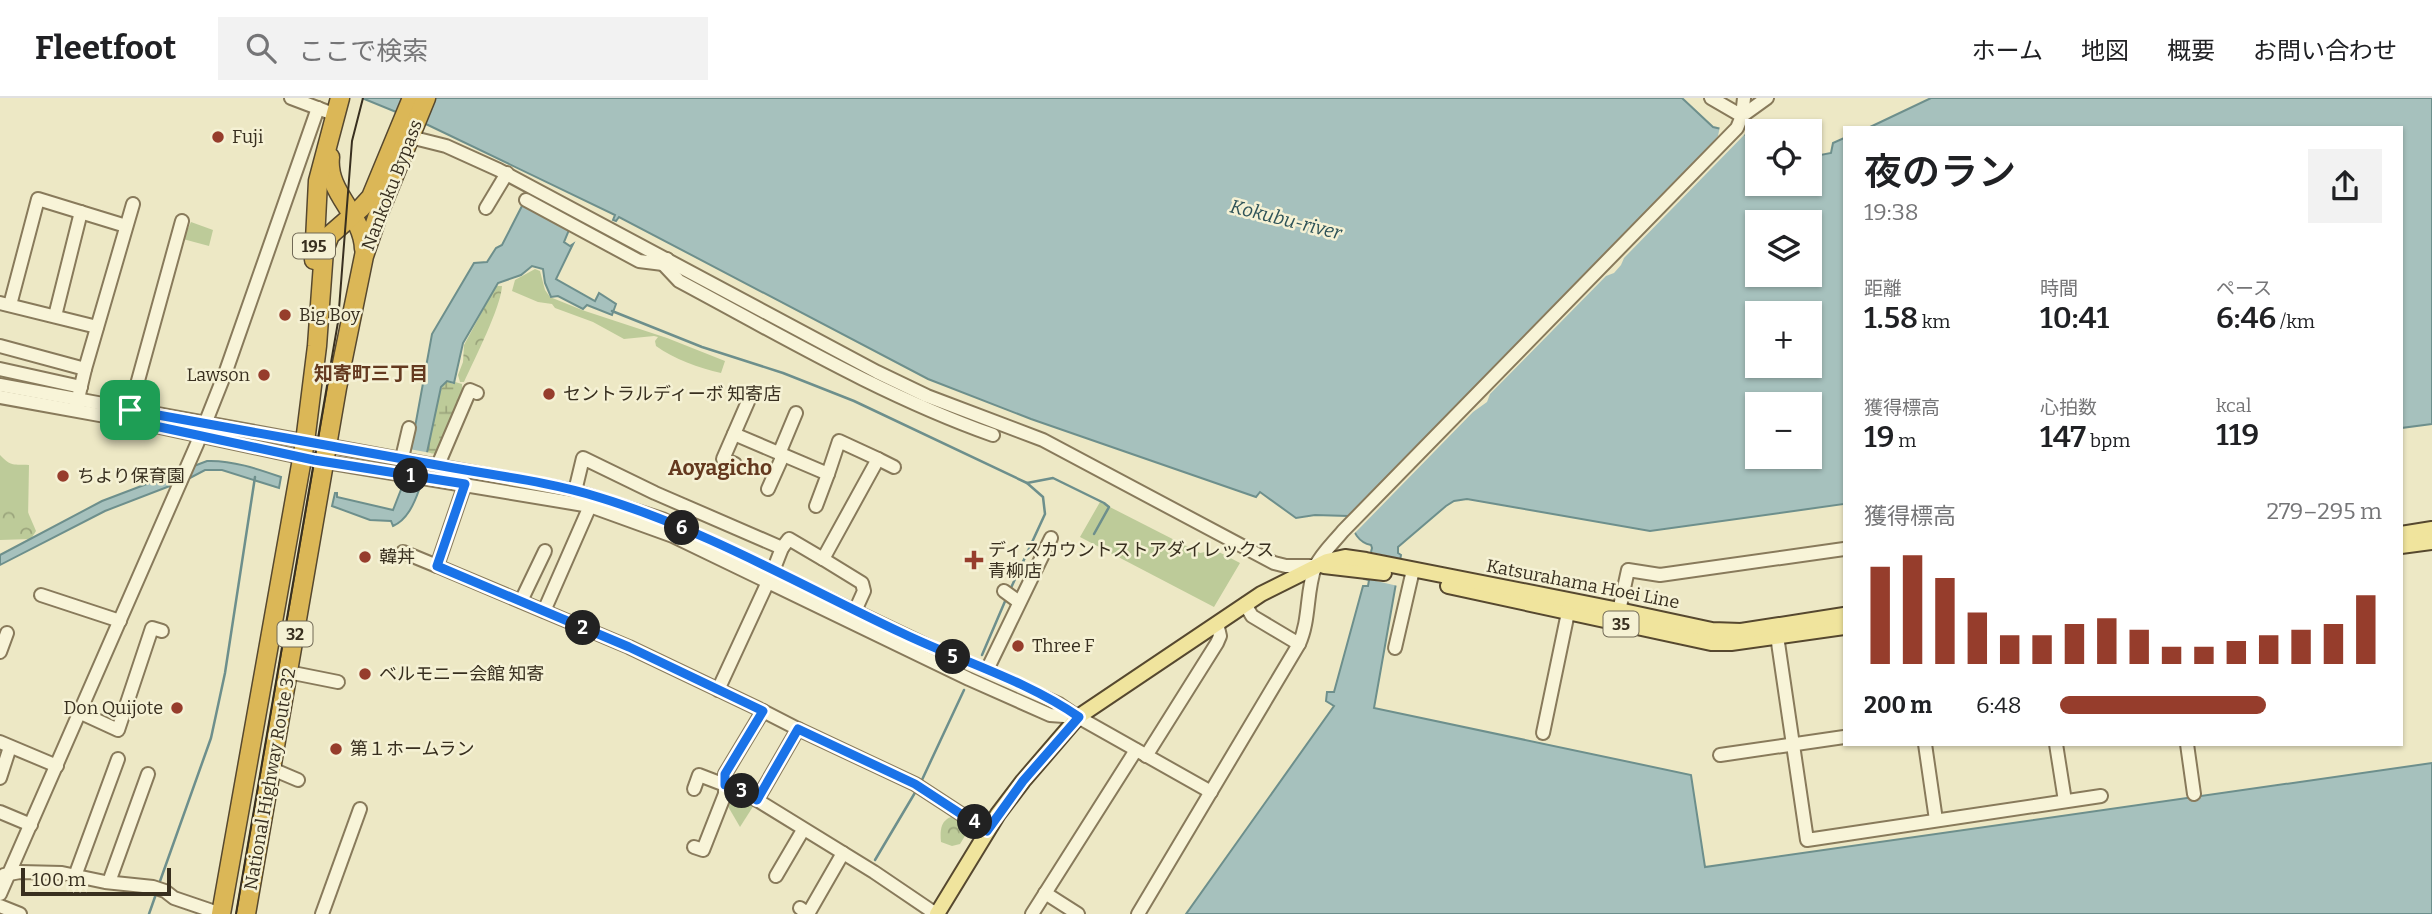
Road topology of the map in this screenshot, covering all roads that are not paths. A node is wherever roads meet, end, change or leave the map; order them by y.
1 (291, 98) edge
2 (412, 98) edge
3 (426, 98) edge
4 (1711, 98) edge
5 (1767, 98) edge
6 (1745, 99) edge
7 (338, 106) edge
8 (318, 108) junction
9 (1739, 122) junction
10 (408, 131) junction
11 (507, 173) junction
12 (526, 200) dead end
13 (133, 204) dead end
14 (486, 208) dead end
15 (81, 212) junction
16 (353, 214) junction
17 (182, 221) dead end
18 (126, 226) junction
19 (364, 256) junction
20 (665, 261) junction
21 (5, 304) edge
22 (55, 316) junction
23 (97, 327) junction
24 (0, 346) edge
25 (343, 354) joint
26 (0, 369) edge
27 (85, 369) junction
28 (313, 379) junction
29 (0, 385) edge
30 (477, 393) dead end
31 (0, 397) edge
32 (750, 397) dead end
33 (78, 399) junction
34 (796, 413) dead end
35 (129, 415) junction
36 (409, 428) dead end
37 (202, 430) junction
38 (734, 434) junction
39 (993, 435) dead end
40 (303, 449) junction
41 (327, 453) junction
42 (781, 454) junction
43 (404, 459) junction
44 (878, 460) junction
45 (735, 464) dead end
46 (436, 465) junction
47 (894, 467) dead end
48 (828, 474) junction
49 (465, 484) junction
50 (768, 489) dead end
51 (575, 491) junction
52 (590, 506) junction
53 (816, 506) dead end
54 (2432, 529) edge
55 (2403, 534) edge
56 (1051, 538) dead end
57 (2432, 542) edge
58 (2403, 546) edge
59 (782, 548) junction
60 (1843, 549) edge
61 (545, 551) dead end
62 (403, 552) dead end
63 (823, 559) junction
64 (437, 566) junction
65 (1316, 566) junction
66 (1407, 573) junction
67 (771, 576) junction
68 (1004, 591) dead end
69 (41, 595) dead end
70 (521, 601) junction
71 (1019, 602) junction
72 (1245, 604) junction
73 (1569, 607) junction
74 (544, 611) junction
75 (855, 611) junction
76 (1843, 615) edge
77 (1617, 616) junction
78 (120, 621) junction
79 (1217, 623) junction
80 (1843, 627) edge
81 (162, 631) dead end
82 (1776, 631) junction
83 (7, 633) dead end
84 (1299, 645) junction
85 (1395, 648) dead end
86 (0, 652) edge
87 (987, 670) junction
88 (288, 672) junction
89 (338, 682) dead end
90 (718, 690) junction
91 (763, 711) junction
92 (80, 713) junction
93 (1079, 717) junction
94 (798, 729) junction
95 (1543, 733) dead end
96 (1843, 737) edge
97 (5, 745) edge
98 (1793, 745) junction
99 (1925, 746) edge
100 (2056, 746) edge
101 (2187, 746) edge
102 (1141, 753) junction
103 (1720, 755) dead end
104 (118, 759) dead end
105 (57, 766) junction
106 (272, 769) junction
107 (148, 774) dead end
108 (0, 778) edge
109 (298, 780) dead end
110 (725, 785) junction
111 (694, 789) dead end
112 (1211, 792) junction
113 (2194, 794) dead end
114 (2101, 796) dead end
115 (757, 800) junction
116 (2065, 801) junction
117 (360, 809) dead end
118 (0, 812) edge
119 (1936, 820) junction
120 (31, 825) junction
121 (803, 830) junction
122 (987, 831) junction
123 (694, 847) dead end
124 (843, 853) junction
125 (4, 875) edge
126 (75, 876) junction
127 (776, 876) dead end
128 (109, 883) junction
129 (1045, 893) junction
130 (0, 894) edge
131 (0, 906) edge
132 (800, 908) dead end
133 (19, 914) edge
134 (221, 914) edge
135 (246, 914) edge
136 (322, 914) edge
137 (936, 914) edge
138 (1032, 914) edge
139 (1078, 914) edge
140 (1138, 914) edge

1 - 8 street
2 - 10 highway, Nankoku Bypass / 32
3 - 10 highway, Nankoku Bypass / 32
4 - 9 street
5 - 9 street
6 - 9 street
7 - 8 street
7 - 16 highway, 195
7 - 28 highway, 195
8 - 37 street
9 - 65 street
10 - 11 street
10 - 16 highway, Nankoku Bypass / 32
10 - 19 highway, Nankoku Bypass / 32
11 - 14 street
11 - 20 street
12 - 20 street
13 - 18 street
15 - 18 street
15 - 21 street
15 - 22 street
16 - 19 highway, 195
16 - 28 highway, Nankoku Bypass / 32
17 - 35 street
18 - 23 street
19 - 25 highway, Nankoku Bypass / 32
20 - 39 street
20 - 65 street
21 - 22 street
22 - 23 street
23 - 27 street
24 - 27 street
25 - 41 highway, National Highway Route 32 / 32
26 - 33 street
27 - 33 street
28 - 40 highway, National Highway Route 32 / 32
29 - 33 street
30 - 46 street
31 - 33 street
32 - 38 street
33 - 35 street
34 - 42 street
35 - 37 street
36 - 43 street
37 - 40 street
37 - 78 street
38 - 42 street
38 - 45 street
40 - 41 street
40 - 134 highway, National Highway Route 32 / 32
41 - 43 street
41 - 49 street
41 - 88 highway, National Highway Route 32 / 32
42 - 48 street
42 - 50 street
43 - 46 street
44 - 47 street
44 - 48 street
44 - 63 street
46 - 51 street
48 - 53 street
49 - 52 street
49 - 64 street
51 - 59 street
51 - 67 street
52 - 67 street
52 - 74 street
54 - 55 main road
56 - 71 street
57 - 58 main road
59 - 63 street
59 - 67 street
60 - 77 street
61 - 70 street
62 - 64 street
63 - 75 street
64 - 70 street
65 - 66 main road, Katsurahama Hoei Line / 35
65 - 72 main road
65 - 84 street
66 - 73 main road, Katsurahama Hoei Line / 35
66 - 85 street
67 - 75 street
67 - 90 street
67 - 93 street
68 - 71 street
69 - 78 street
70 - 74 street
71 - 87 street
72 - 79 main road
72 - 84 street
73 - 77 main road, Katsurahama Hoei Line / 35
73 - 95 street
74 - 90 street
75 - 87 street
76 - 82 main road, Katsurahama Hoei Line / 35
77 - 82 main road, Katsurahama Hoei Line / 35
78 - 92 street
79 - 93 main road
79 - 102 street
80 - 82 main road, Katsurahama Hoei Line / 35
81 - 92 street
82 - 98 street
83 - 86 street
84 - 112 street
87 - 93 street
88 - 89 street
88 - 106 highway, National Highway Route 32 / 32
90 - 91 street
91 - 94 street
91 - 110 street
92 - 105 street
93 - 102 street
93 - 122 main road
94 - 115 street
94 - 122 street
96 - 98 street
97 - 105 street
97 - 108 street
98 - 103 street
98 - 119 street
99 - 119 street
100 - 116 street
101 - 113 street
102 - 112 street
102 - 129 street
104 - 126 street
105 - 120 street
106 - 109 street
106 - 135 highway, National Highway Route 32 / 32
107 - 128 street
110 - 111 street
110 - 115 street
110 - 123 street
112 - 140 street
114 - 116 street
115 - 121 street
116 - 119 street
117 - 136 street
118 - 120 street
120 - 125 street
121 - 124 street
121 - 127 street
122 - 137 main road
124 - 132 street
124 - 137 street
125 - 126 street
125 - 130 street
126 - 128 street
128 - 134 street
129 - 138 street
129 - 139 street
131 - 133 street

